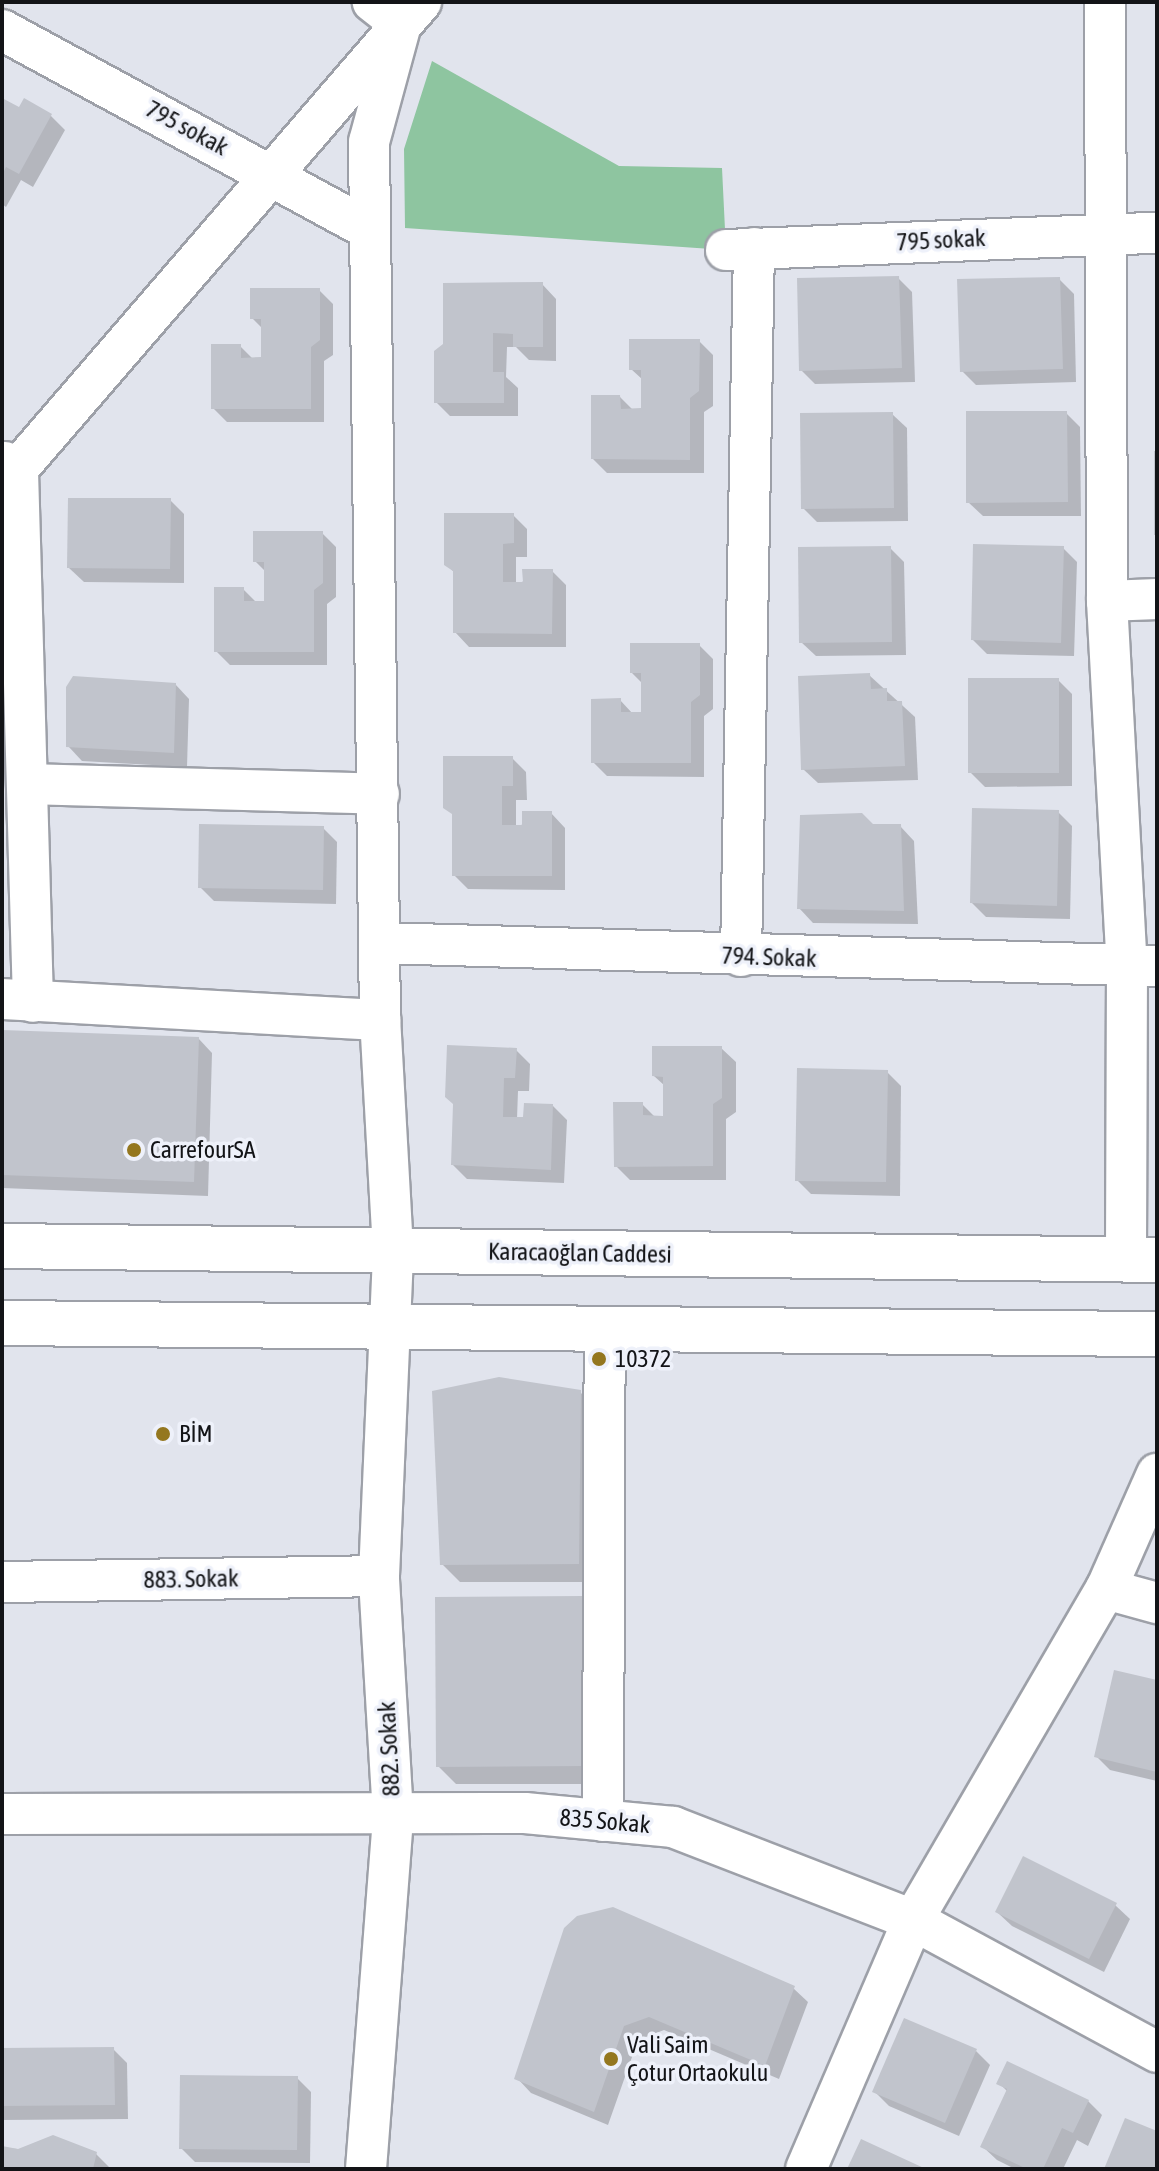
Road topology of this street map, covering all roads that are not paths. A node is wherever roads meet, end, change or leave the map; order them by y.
1 (1105, 2) edge
2 (398, 9) edge
3 (2, 30) edge
4 (270, 172) junction
5 (369, 229) junction
6 (1109, 232) junction
7 (1157, 233) edge
8 (7, 473) edge
9 (1157, 599) edge
10 (1107, 601) junction
11 (28, 784) junction
12 (379, 794) junction
13 (382, 943) junction
14 (741, 956) junction
15 (1142, 966) edge
16 (18, 1000) edge
17 (380, 1020) junction
18 (2, 1246) edge
19 (393, 1250) junction
20 (1141, 1260) edge
21 (2, 1323) edge
22 (388, 1329) junction
23 (605, 1330) junction
24 (1157, 1334) edge
25 (1157, 1474) edge
26 (379, 1576) junction
27 (2, 1582) edge
28 (1106, 1589) junction
29 (1157, 1603) edge
30 (2, 1814) edge
31 (393, 1815) junction
32 (603, 1821) junction
33 (913, 1920) junction
34 (1157, 2052) edge
35 (366, 2169) edge
36 (806, 2169) edge

1 - 6 street
2 - 4 street
2 - 5 street, 882. Sokak
3 - 4 street, 795 sokak
4 - 5 street, 795 sokak
4 - 8 street
5 - 12 street, 882. Sokak
6 - 7 street, 795 sokak
6 - 10 street
6 - 14 street, 795 sokak
8 - 11 street
9 - 10 street
10 - 15 street
11 - 12 street
11 - 16 street
12 - 13 street, 882. Sokak
13 - 14 street, 794. Sokak
13 - 17 street, 882. Sokak
14 - 15 street, 794. Sokak
15 - 20 street
16 - 17 street
17 - 19 street, 882. Sokak
18 - 19 main road, Karacaoğlan Caddesi
19 - 20 main road, Karacaoğlan Caddesi
19 - 22 street, 882. Sokak
21 - 22 main road
22 - 23 main road
22 - 26 street, 882. Sokak
23 - 24 main road
23 - 32 street
25 - 28 street
26 - 27 street, 883. Sokak
26 - 31 street, 882. Sokak
28 - 29 street
28 - 33 street
30 - 31 street, 835 Sokak
31 - 32 street, 835 Sokak
31 - 35 street, 882. Sokak
32 - 33 street, 835 Sokak
33 - 34 street, 835 Sokak
33 - 36 street

